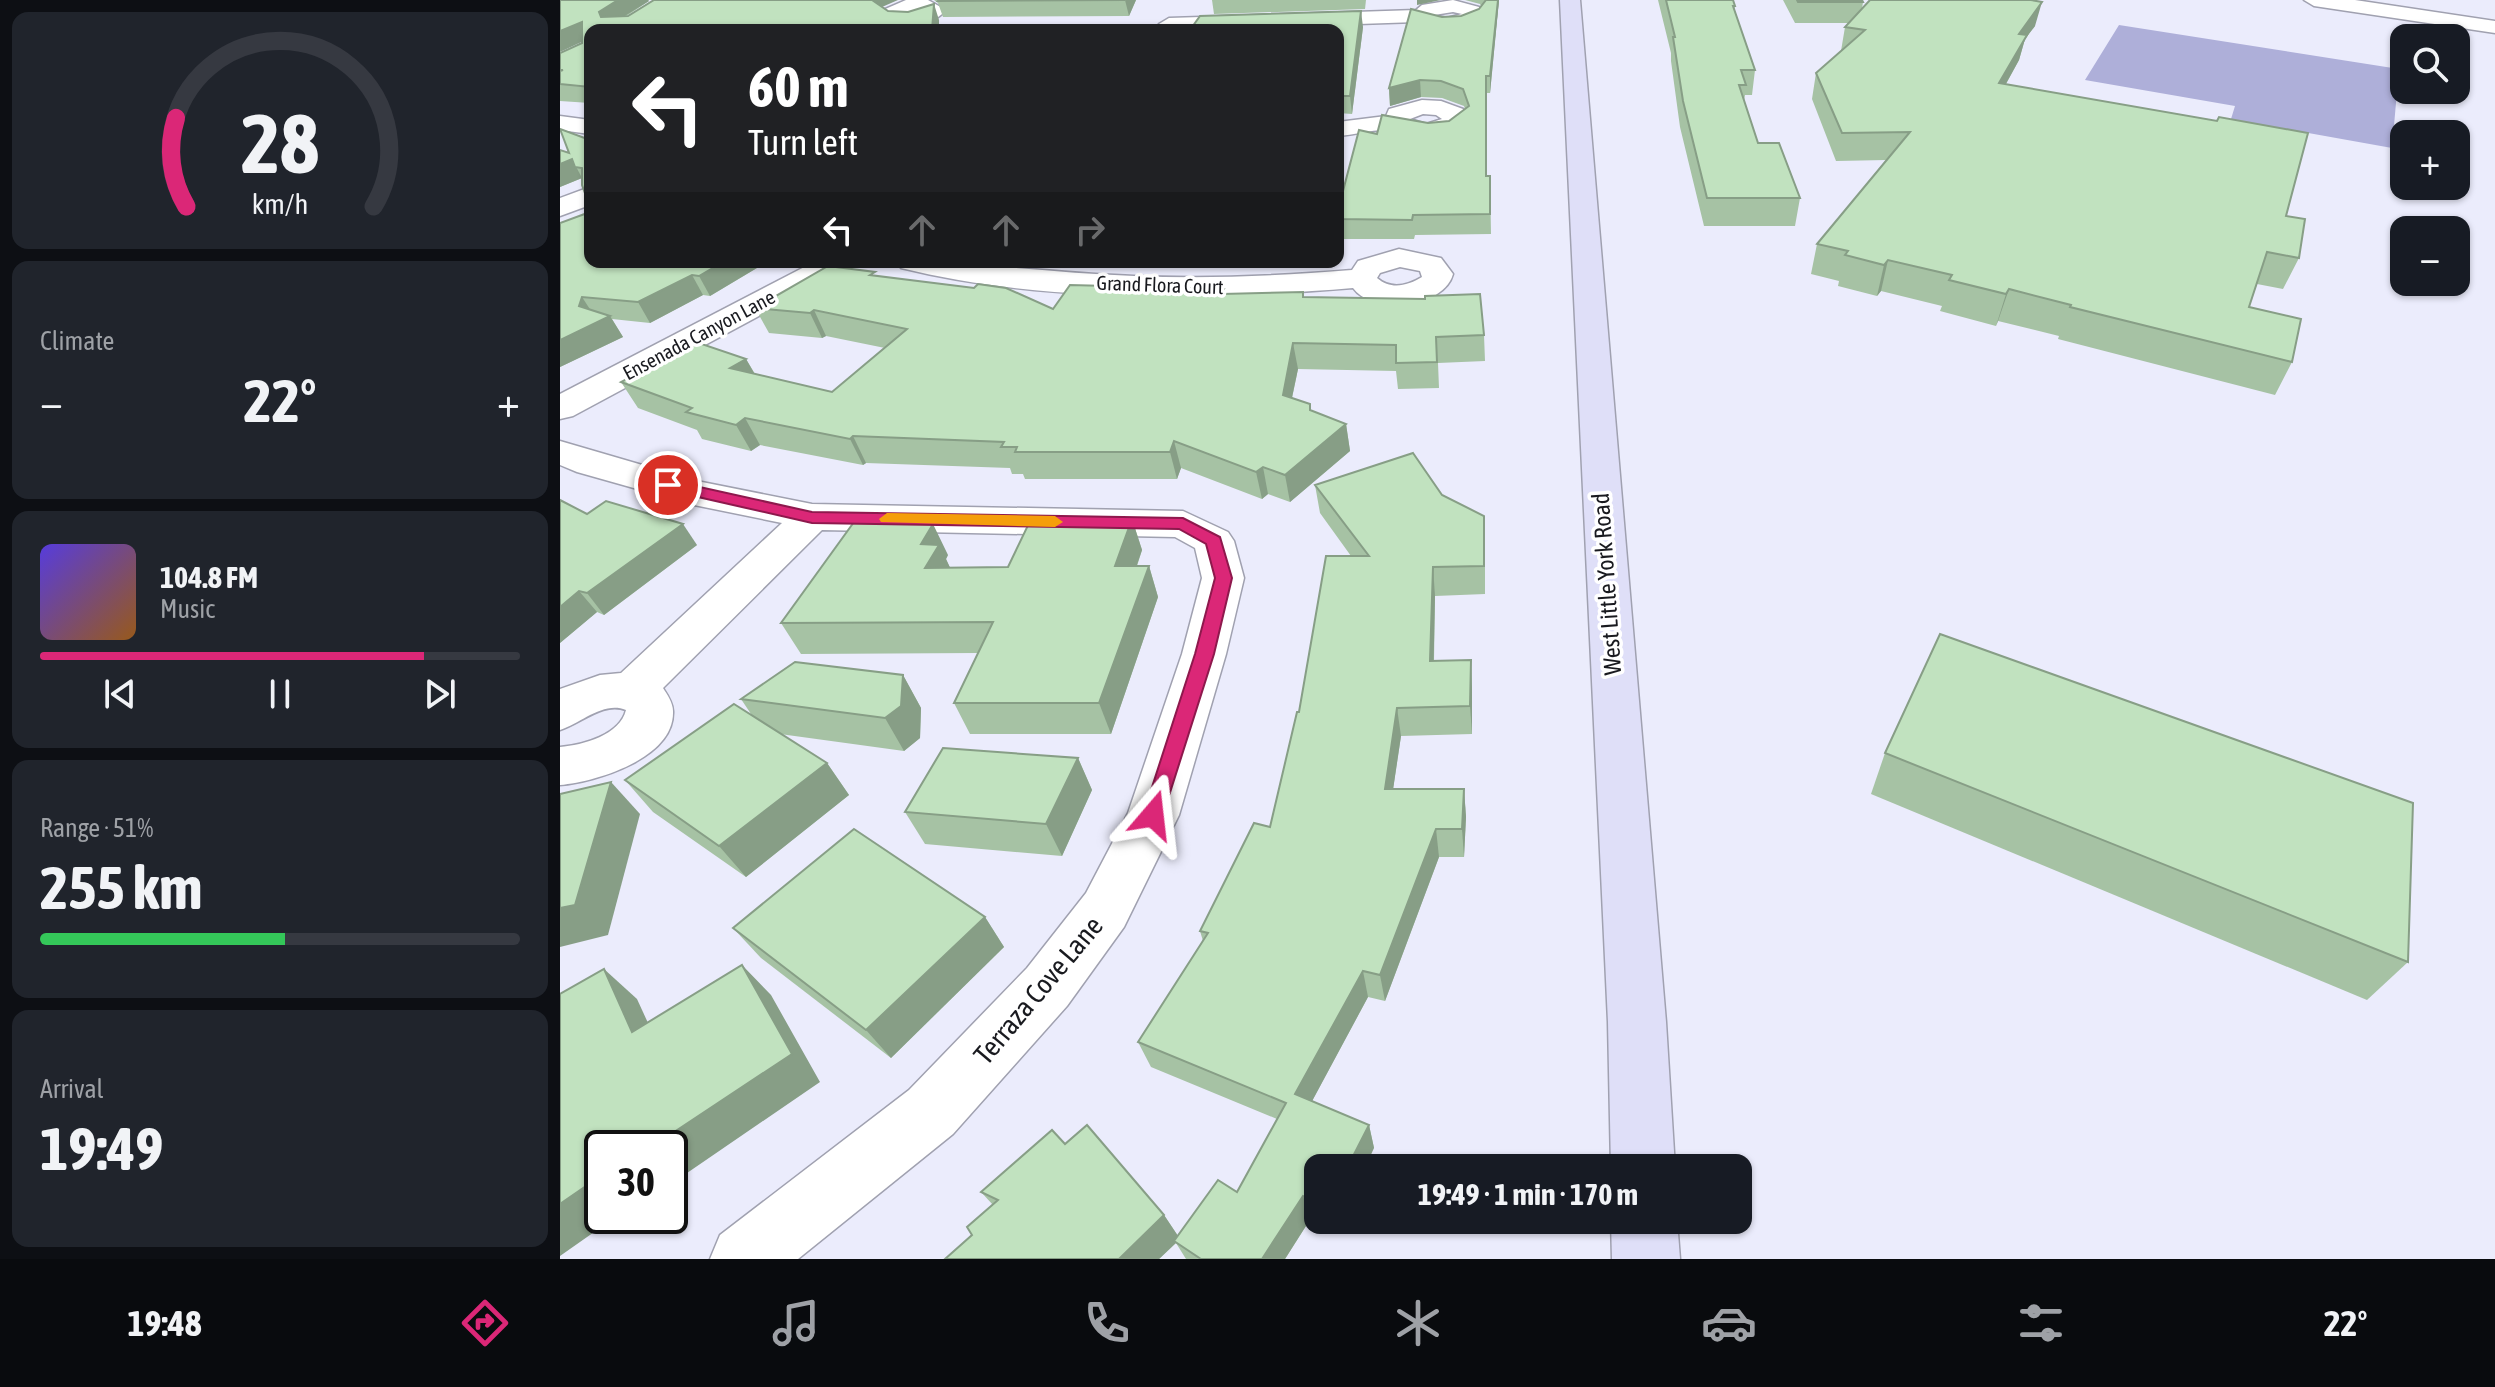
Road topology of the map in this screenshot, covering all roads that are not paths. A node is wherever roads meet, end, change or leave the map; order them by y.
1 (1182, 0) edge
2 (1570, 0) edge
3 (2314, 0) edge
4 (2412, 7) edge
5 (1421, 16) edge
6 (1168, 24) edge
7 (1236, 24) edge
8 (2495, 27) edge
9 (1397, 122) edge
10 (560, 123) edge
11 (584, 126) edge
12 (1344, 128) edge
13 (584, 198) edge
14 (560, 208) edge
15 (826, 268) edge
16 (954, 268) edge
17 (1362, 278) dead end
18 (560, 408) edge
19 (560, 452) edge
20 (812, 517) junction
21 (632, 690) junction
22 (560, 712) edge
23 (560, 766) edge
24 (1642, 1154) edge
25 (1645, 1234) edge
26 (744, 1259) edge
27 (1646, 1259) edge

1 - 6 street
2 - 24 main road, West Little York Road
3 - 4 street
4 - 8 street
5 - 7 street
9 - 12 street
10 - 11 street
13 - 14 street
15 - 18 street, Ensenada Canyon Lane
16 - 17 street, Grand Flora Court
19 - 20 street
20 - 21 street
20 - 26 street, Terraza Cove Lane
21 - 22 street
21 - 23 street
25 - 27 main road

